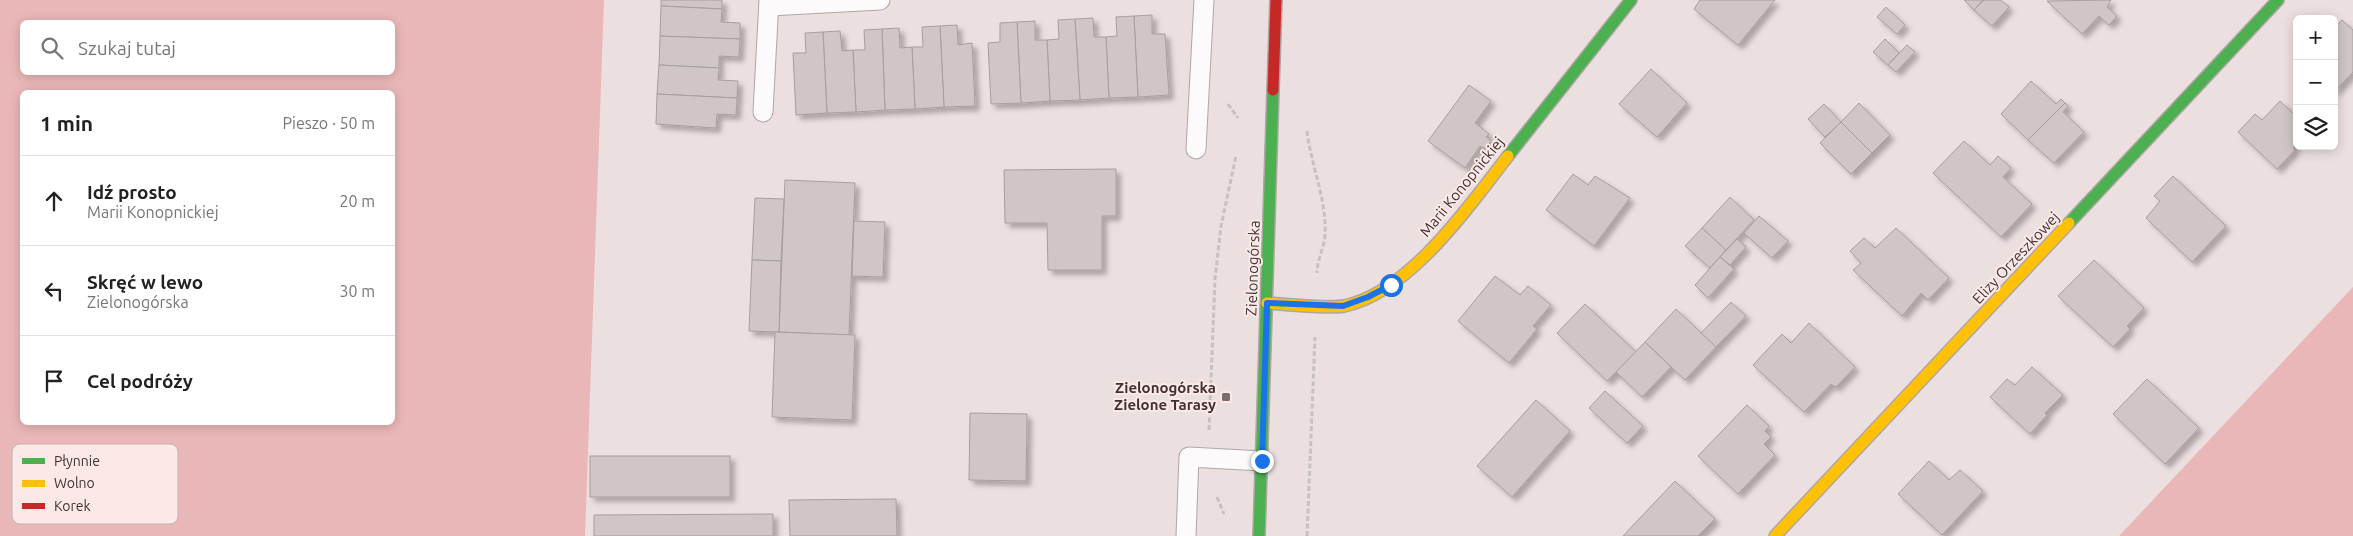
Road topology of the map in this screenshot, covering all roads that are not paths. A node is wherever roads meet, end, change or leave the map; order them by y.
1 (880, 0) edge
2 (1204, 0) edge
3 (1276, 0) edge
4 (1630, 0) edge
5 (2278, 0) edge
6 (769, 3) edge
7 (763, 112) dead end
8 (1196, 149) dead end
9 (1267, 303) junction
10 (1262, 461) junction
11 (1186, 536) edge
12 (1259, 536) edge
13 (1775, 536) edge

1 - 6 lane
2 - 8 lane
3 - 9 street, Zielonogórska
4 - 9 street, Marii Konopnickiej
5 - 13 street, Elizy Orzeszkowej
6 - 7 lane
9 - 10 street, Zielonogórska
10 - 11 lane
10 - 12 street, Zielonogórska

